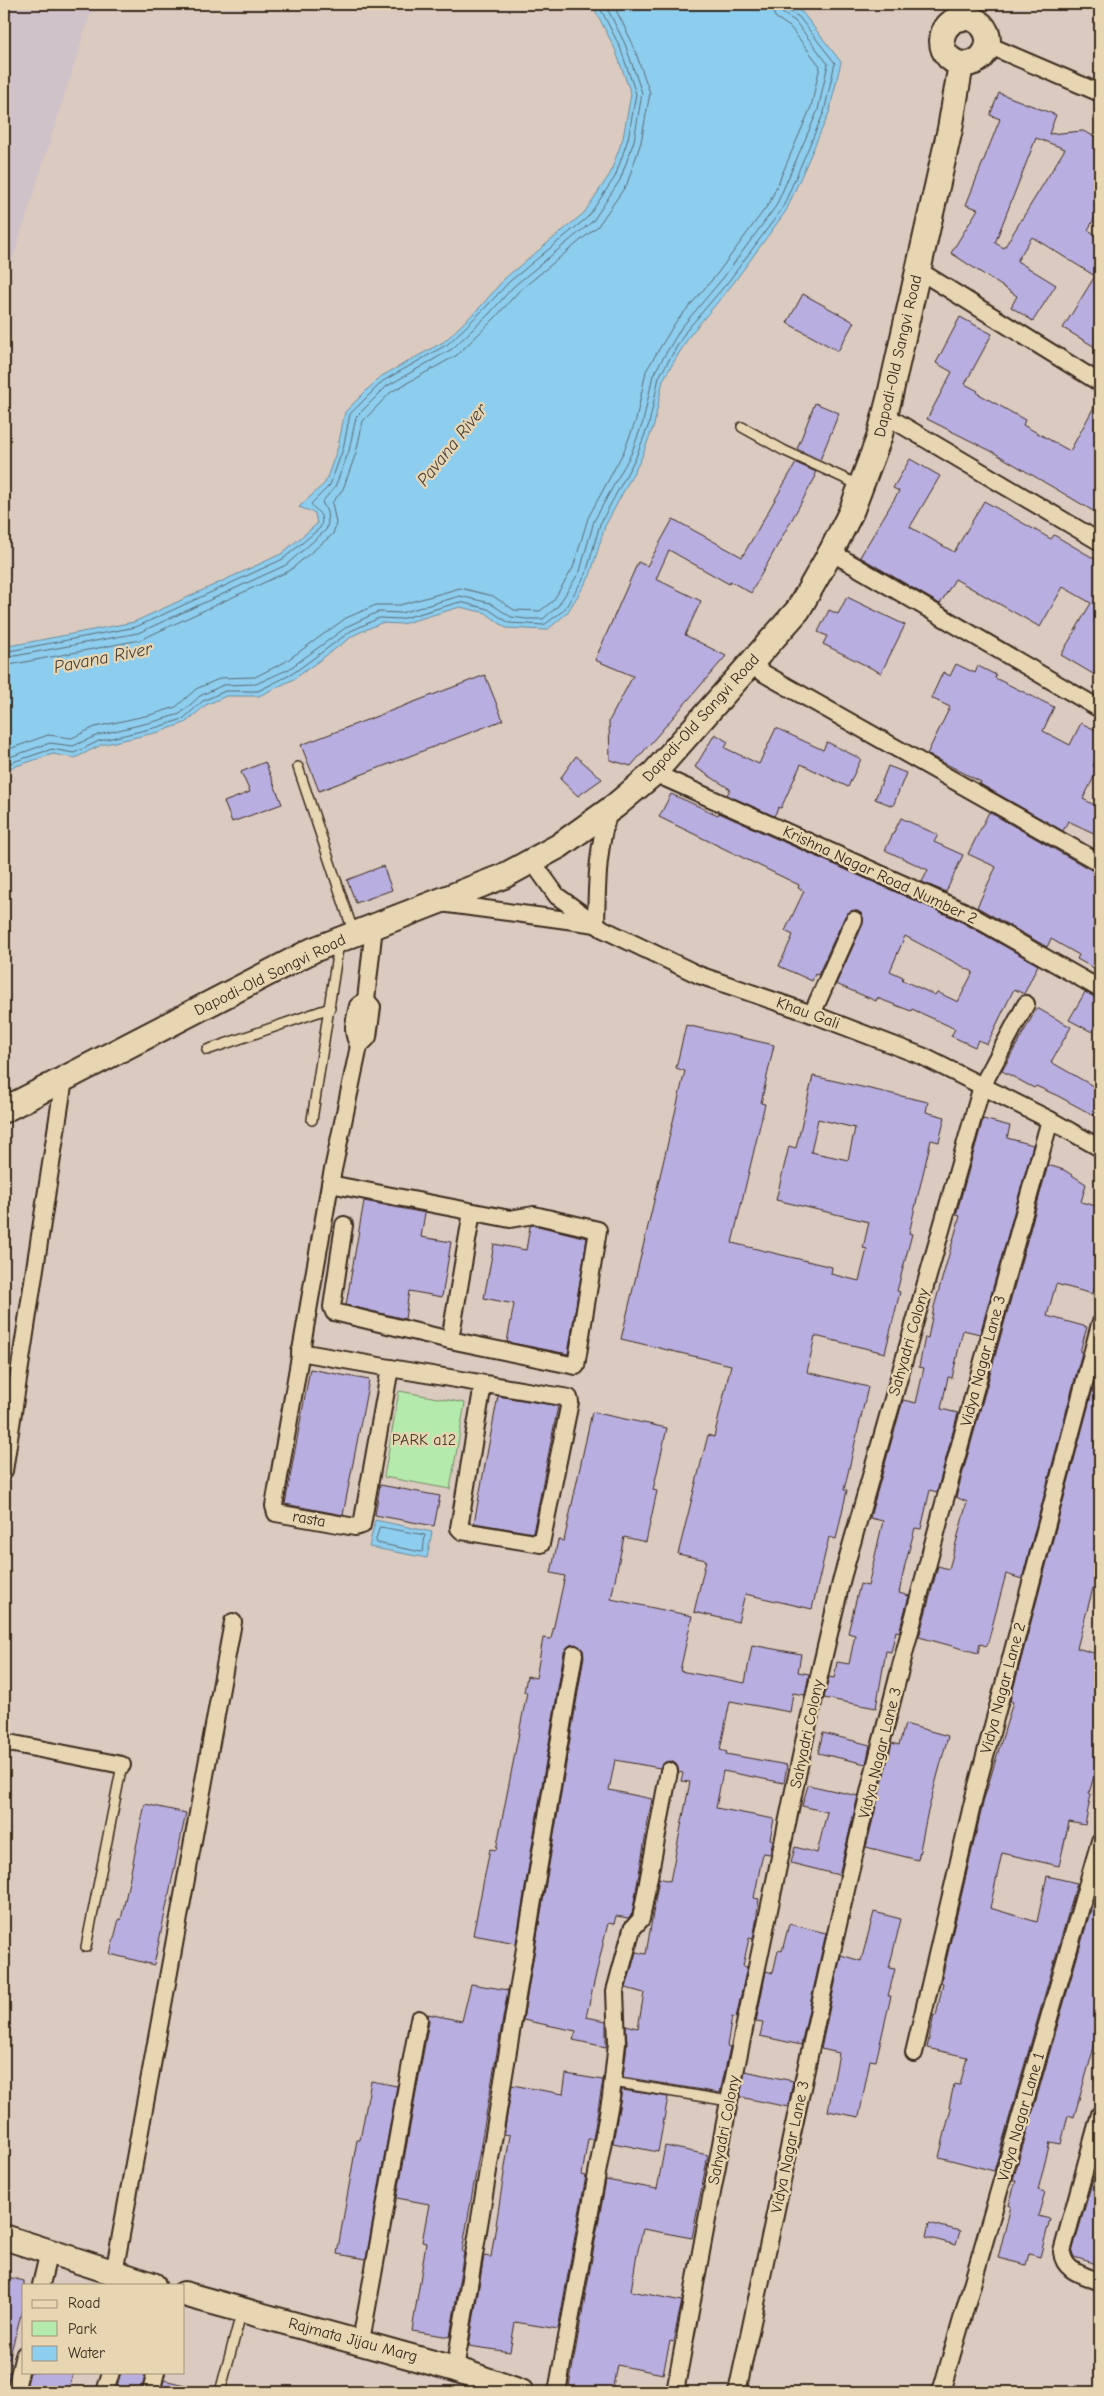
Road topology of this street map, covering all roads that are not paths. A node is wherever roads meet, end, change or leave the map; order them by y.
1 (956, 11) edge
2 (988, 45) junction
3 (961, 64) junction
4 (1100, 93) edge
5 (918, 270) junction
6 (1100, 383) edge
7 (885, 415) junction
8 (742, 428) dead end
9 (861, 486) junction
10 (1100, 542) edge
11 (832, 552) junction
12 (749, 665) junction
13 (1100, 709) edge
14 (298, 767) dead end
15 (654, 773) junction
16 (610, 809) junction
17 (532, 861) junction
18 (1100, 863) edge
19 (437, 902) junction
20 (854, 920) dead end
21 (596, 924) junction
22 (356, 933) junction
23 (1100, 989) edge
24 (1026, 1004) dead end
25 (330, 1008) junction
26 (812, 1014) junction
27 (207, 1050) dead end
28 (64, 1079) junction
29 (982, 1086) junction
30 (4, 1110) edge
31 (312, 1120) dead end
32 (1050, 1120) junction
33 (1100, 1148) edge
34 (330, 1184) junction
35 (472, 1212) junction
36 (344, 1224) dead end
37 (1100, 1324) edge
38 (450, 1340) junction
39 (300, 1352) junction
40 (390, 1368) junction
41 (483, 1384) junction
42 (4, 1466) edge
43 (233, 1622) dead end
44 (574, 1654) dead end
45 (4, 1742) edge
46 (122, 1766) joint
47 (669, 1771) dead end
48 (1100, 1841) edge
49 (86, 1946) dead end
50 (419, 2019) dead end
51 (914, 2054) dead end
52 (613, 2082) junction
53 (729, 2101) junction
54 (1100, 2114) edge
55 (1093, 2165) edge
56 (4, 2237) edge
57 (49, 2251) junction
58 (134, 2280) edge
59 (1100, 2282) edge
60 (41, 2284) edge
61 (185, 2294) edge
62 (242, 2310) junction
63 (361, 2341) junction
64 (22, 2363) edge
65 (455, 2368) junction
66 (110, 2374) edge
67 (156, 2374) edge
68 (493, 2387) edge
69 (15, 2392) edge
70 (105, 2392) edge
71 (151, 2392) edge
72 (220, 2392) edge
73 (521, 2392) edge
74 (557, 2392) edge
75 (675, 2392) edge
76 (737, 2392) edge
77 (941, 2392) edge

1 - 2 street
1 - 3 street
2 - 3 street
2 - 4 street
3 - 5 street, Dapodi-Old Sangvi Road
5 - 6 street
5 - 7 street, Dapodi-Old Sangvi Road
7 - 9 street, Dapodi-Old Sangvi Road
7 - 10 street
8 - 9 lane
9 - 11 street, Dapodi-Old Sangvi Road
11 - 12 street, Dapodi-Old Sangvi Road
11 - 13 street
12 - 15 street, Dapodi-Old Sangvi Road
12 - 18 street
14 - 22 lane
15 - 16 street, Dapodi-Old Sangvi Road
15 - 23 street, Krishna Nagar Road Number 2
16 - 17 street, Dapodi-Old Sangvi Road
16 - 21 street
17 - 19 street, Dapodi-Old Sangvi Road
17 - 21 street, Khau Gali
19 - 21 street
19 - 22 street, Dapodi-Old Sangvi Road
20 - 26 street
21 - 26 street, Khau Gali
22 - 25 lane
22 - 28 street, Dapodi-Old Sangvi Road
22 - 34 street, rasta
24 - 29 street, Sahyadri Colony
25 - 27 lane
25 - 31 lane
26 - 29 street, Khau Gali
28 - 30 street, Dapodi-Old Sangvi Road
28 - 42 street
29 - 32 street, Khau Gali
29 - 53 street, Sahyadri Colony
32 - 33 street, Khau Gali
32 - 76 street, Vidya Nagar Lane 3
34 - 35 street
34 - 39 street, rasta
35 - 38 street
35 - 38 street
36 - 38 street
37 - 51 street, Vidya Nagar Lane 2
39 - 40 street
39 - 40 street, rasta
40 - 41 street
41 - 41 street
43 - 58 street
44 - 65 street
45 - 46 street
46 - 49 lane
47 - 52 street
48 - 77 street, Vidya Nagar Lane 1
50 - 63 street
52 - 53 lane
52 - 74 street
53 - 75 street, Sahyadri Colony
54 - 55 street
55 - 59 street
56 - 57 street
57 - 58 street
57 - 60 street
61 - 62 street, Rajmata Jijau Marg
62 - 63 street, Rajmata Jijau Marg
62 - 72 lane
63 - 65 street, Rajmata Jijau Marg
64 - 69 street
65 - 68 street, Rajmata Jijau Marg
66 - 70 street
67 - 71 street
68 - 73 street, Rajmata Jijau Marg

